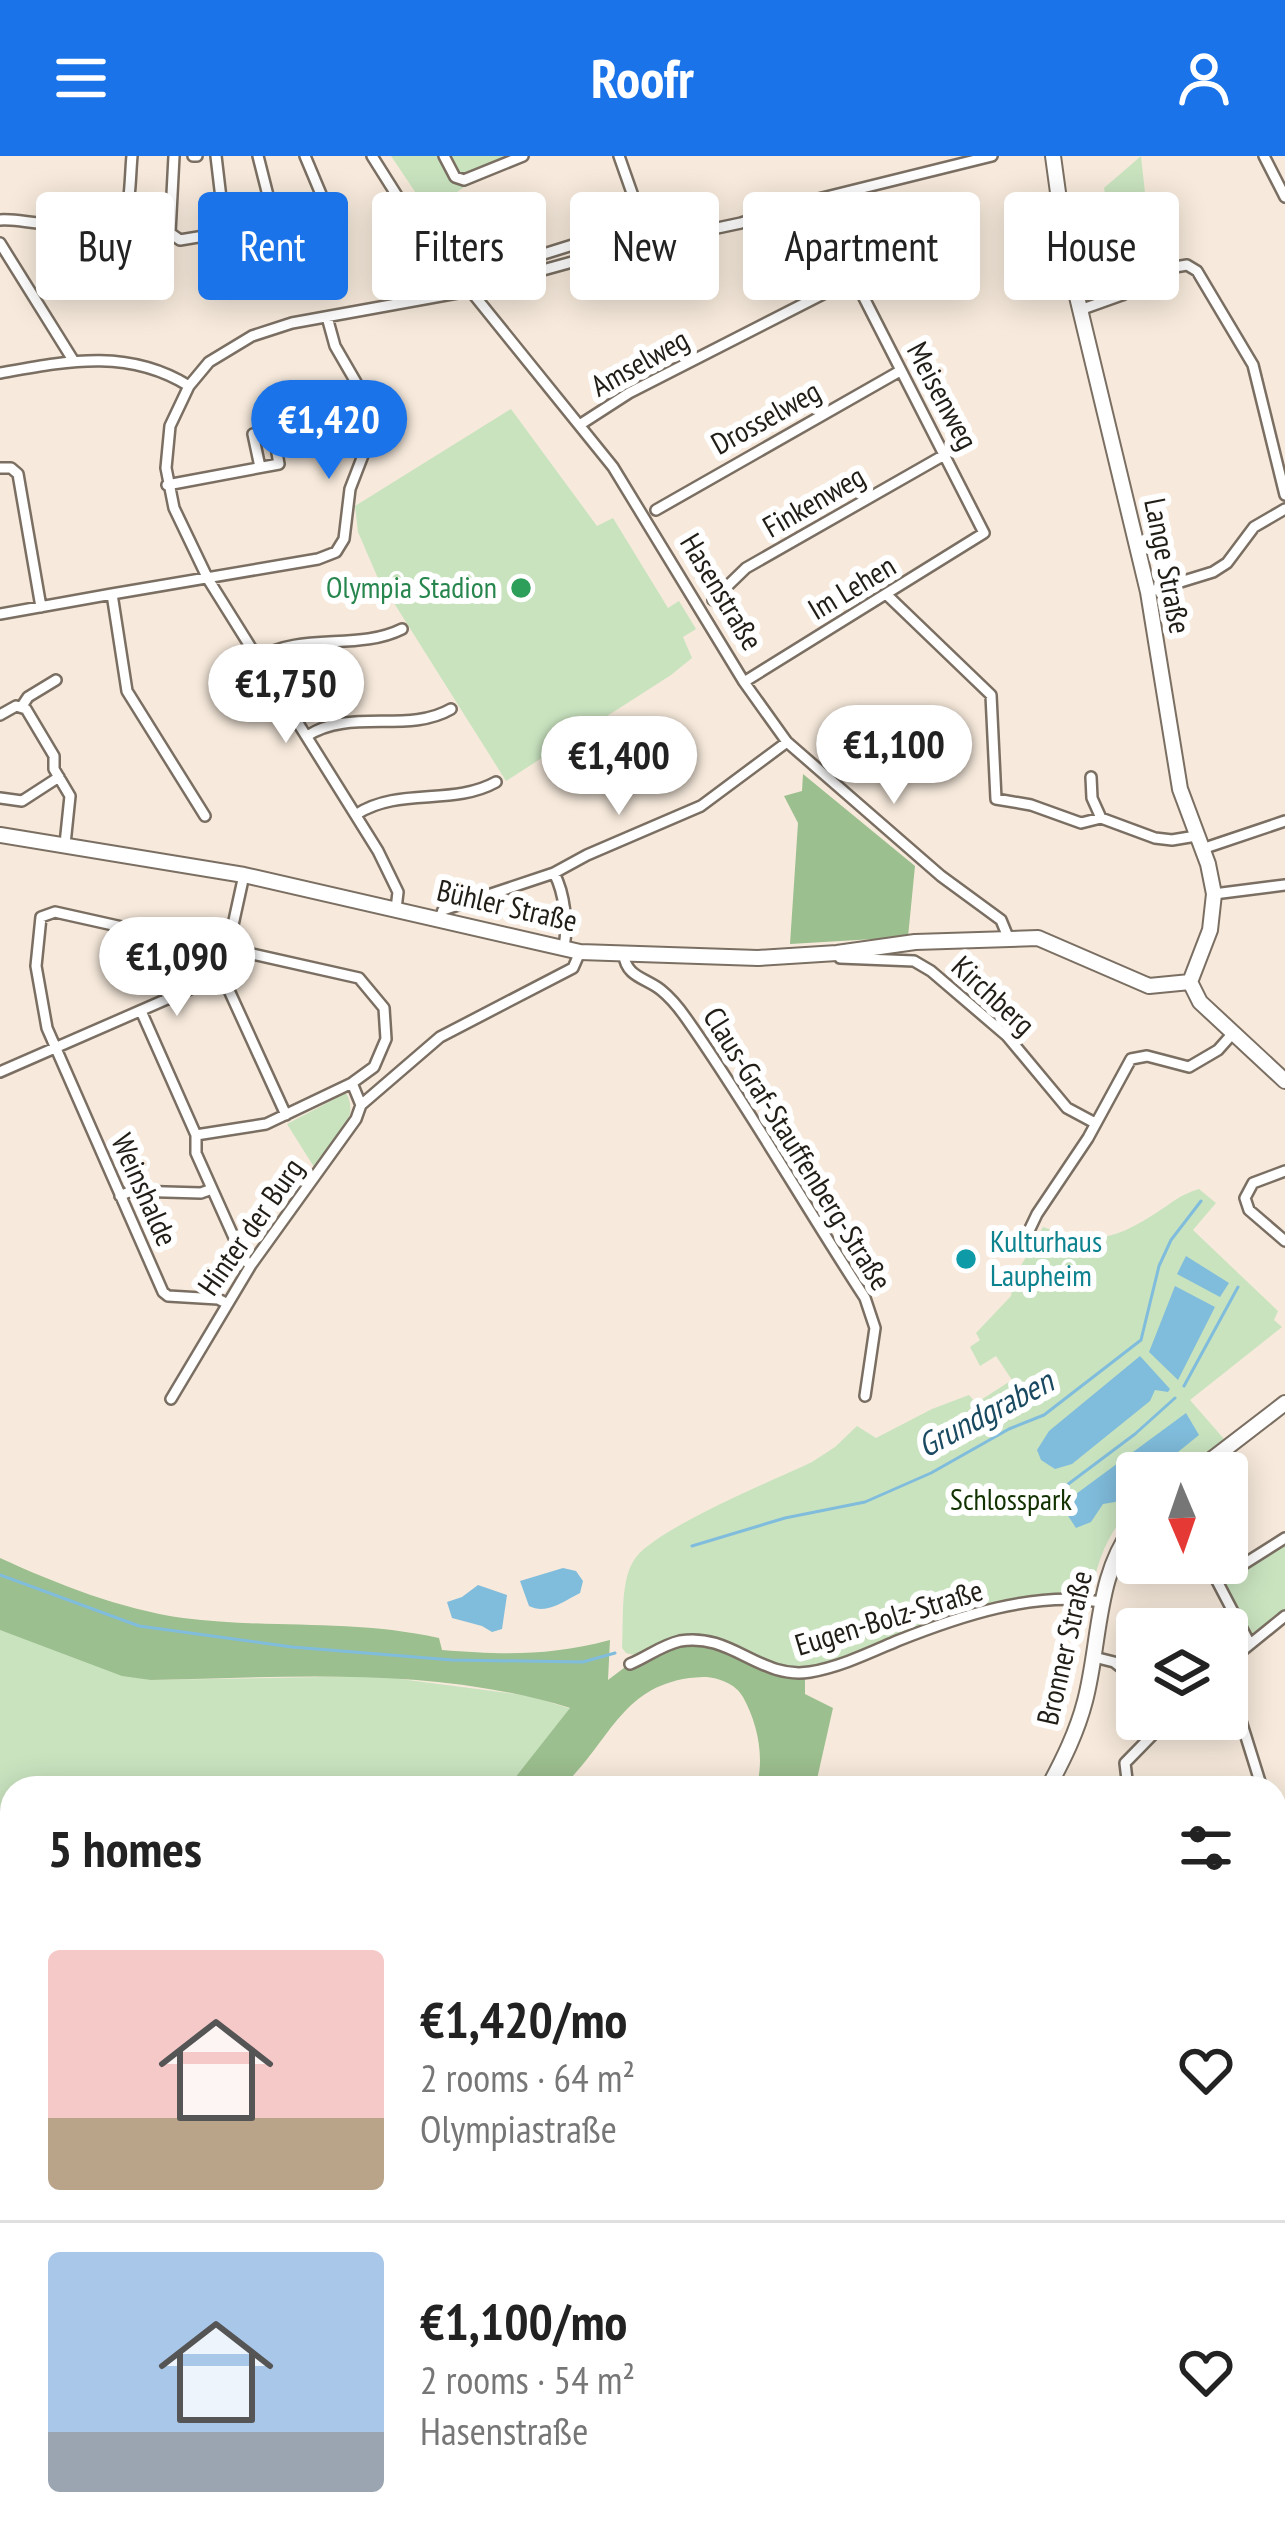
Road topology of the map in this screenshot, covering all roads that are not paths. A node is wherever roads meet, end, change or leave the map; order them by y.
1 (132, 156) edge
2 (174, 156) edge
3 (216, 156) edge
4 (258, 156) edge
5 (305, 156) edge
6 (372, 156) edge
7 (444, 156) edge
8 (523, 156) edge
9 (619, 156) edge
10 (992, 156) edge
11 (1053, 156) edge
12 (1264, 156) edge
13 (220, 192) edge
14 (267, 192) edge
15 (320, 192) edge
16 (395, 192) edge
17 (1285, 197) edge
18 (0, 220) edge
19 (198, 237) edge
20 (0, 243) edge
21 (546, 253) edge
22 (546, 270) edge
23 (417, 300) edge
24 (478, 300) edge
25 (810, 300) edge
26 (865, 300) edge
27 (1080, 310) junction
28 (327, 317) junction
29 (74, 361) junction
30 (900, 371) junction
31 (0, 374) edge
32 (189, 386) junction
33 (581, 424) junction
34 (1280, 445) edge
35 (946, 454) junction
36 (260, 467) dead end
37 (0, 468) edge
38 (167, 484) junction
39 (1285, 495) edge
40 (1285, 508) edge
41 (656, 510) dead end
42 (983, 533) joint
43 (208, 579) junction
44 (1148, 592) junction
45 (112, 595) junction
46 (886, 595) junction
47 (713, 600) dead end
48 (41, 607) junction
49 (0, 614) edge
50 (402, 629) dead end
51 (259, 658) junction
52 (56, 680) dead end
53 (744, 682) junction
54 (22, 706) junction
55 (451, 709) dead end
56 (0, 715) edge
57 (307, 736) junction
58 (787, 742) junction
59 (59, 777) junction
60 (1091, 777) dead end
61 (496, 782) dead end
62 (0, 798) edge
63 (357, 814) junction
64 (205, 816) dead end
65 (1101, 818) junction
66 (1285, 820) edge
67 (0, 835) edge
68 (1199, 842) junction
69 (65, 844) junction
70 (554, 873) junction
71 (244, 875) junction
72 (1285, 885) edge
73 (1214, 894) junction
74 (397, 909) junction
75 (440, 919) junction
76 (1007, 937) junction
77 (230, 949) junction
78 (572, 950) junction
79 (837, 953) junction
80 (624, 955) junction
81 (222, 975) junction
82 (1190, 982) junction
83 (168, 999) junction
84 (141, 1011) junction
85 (1234, 1032) junction
86 (56, 1048) junction
87 (384, 1050) junction
88 (405, 1064) junction
89 (0, 1072) edge
90 (1285, 1081) edge
91 (352, 1083) junction
92 (361, 1106) junction
93 (286, 1115) junction
94 (1095, 1123) junction
95 (196, 1135) junction
96 (1285, 1171) edge
97 (212, 1189) junction
98 (121, 1196) junction
99 (1026, 1237) dead end
100 (1285, 1241) edge
101 (250, 1265) junction
102 (226, 1304) junction
103 (865, 1396) dead end
104 (171, 1399) dead end
105 (1283, 1408) edge
106 (1223, 1452) edge
107 (1285, 1538) edge
108 (1116, 1553) edge
109 (1102, 1601) junction
110 (1285, 1616) edge
111 (1250, 1644) joint
112 (1094, 1657) junction
113 (630, 1664) dead end
114 (1116, 1664) edge
115 (1147, 1740) edge
116 (1247, 1740) edge
117 (1054, 1776) edge
118 (1127, 1776) edge
119 (1258, 1776) edge

1 - 18 street
2 - 19 street
3 - 13 street
4 - 14 street
5 - 15 street
6 - 16 street, Hasenstraße
7 - 8 street
9 - 21 street
10 - 22 street
11 - 27 street, Lange Straße
12 - 17 street
20 - 29 street
23 - 28 street
24 - 33 street, Hasenstraße
25 - 33 street, Amselweg
26 - 30 street, Meisenweg
27 - 34 street
27 - 44 street, Lange Straße
28 - 32 street
28 - 43 street
29 - 31 street
29 - 32 street
30 - 35 street, Meisenweg
30 - 41 street, Drosselweg
32 - 38 street
33 - 53 street, Hasenstraße
34 - 39 street
35 - 42 street, Meisenweg
35 - 47 street, Finkenweg
36 - 38 street
37 - 48 street
38 - 43 street
40 - 44 street
42 - 46 street, Im Lehen
43 - 45 street
43 - 51 street
44 - 68 street, Lange Straße
45 - 48 street
45 - 64 street
46 - 53 street, Im Lehen
46 - 65 street
48 - 49 street
50 - 51 street
51 - 57 street
52 - 54 street
53 - 58 street, Hasenstraße
54 - 56 street
54 - 59 street
55 - 57 street
57 - 63 street
58 - 70 street
58 - 76 street, Hasenstraße
59 - 62 street
59 - 69 street
60 - 65 street
61 - 63 street
63 - 74 street
65 - 68 street
66 - 68 street
67 - 69 street, Bühler Straße
68 - 73 street, Lange Straße
69 - 71 street, Bühler Straße
70 - 75 street
70 - 78 street
71 - 74 street, Bühler Straße
71 - 77 street
72 - 73 street
73 - 82 street, Lange Straße
74 - 75 street, Bühler Straße
75 - 78 street, Bühler Straße
76 - 79 street, Bühler Straße
76 - 82 street
77 - 81 street
77 - 87 street
78 - 80 street, Bühler Straße
78 - 88 street, Hinter der Burg
79 - 80 street, Bühler Straße
79 - 94 street, Kirchberg
80 - 103 street, Claus-Graf-Stauffenberg-Straße
81 - 83 street
81 - 93 street
82 - 85 street
83 - 84 street
83 - 86 street, Weinshalde
84 - 86 street
84 - 95 street
85 - 90 street
85 - 94 street
86 - 89 street
86 - 98 street, Weinshalde
87 - 88 street
87 - 91 street
88 - 92 street, Hinter der Burg
91 - 92 street
91 - 93 street
92 - 101 street, Hinter der Burg
93 - 95 street
94 - 99 street
95 - 97 street
96 - 100 street
97 - 98 street
97 - 101 street
98 - 102 street, Weinshalde
101 - 102 street, Hinter der Burg
102 - 104 street, Hinter der Burg
105 - 106 street
107 - 111 street
108 - 109 street, Bronner Straße
109 - 112 street, Bronner Straße
109 - 113 street, Eugen-Bolz-Straße
110 - 111 street
112 - 114 street
112 - 117 street, Bronner Straße
115 - 118 street
116 - 119 street

